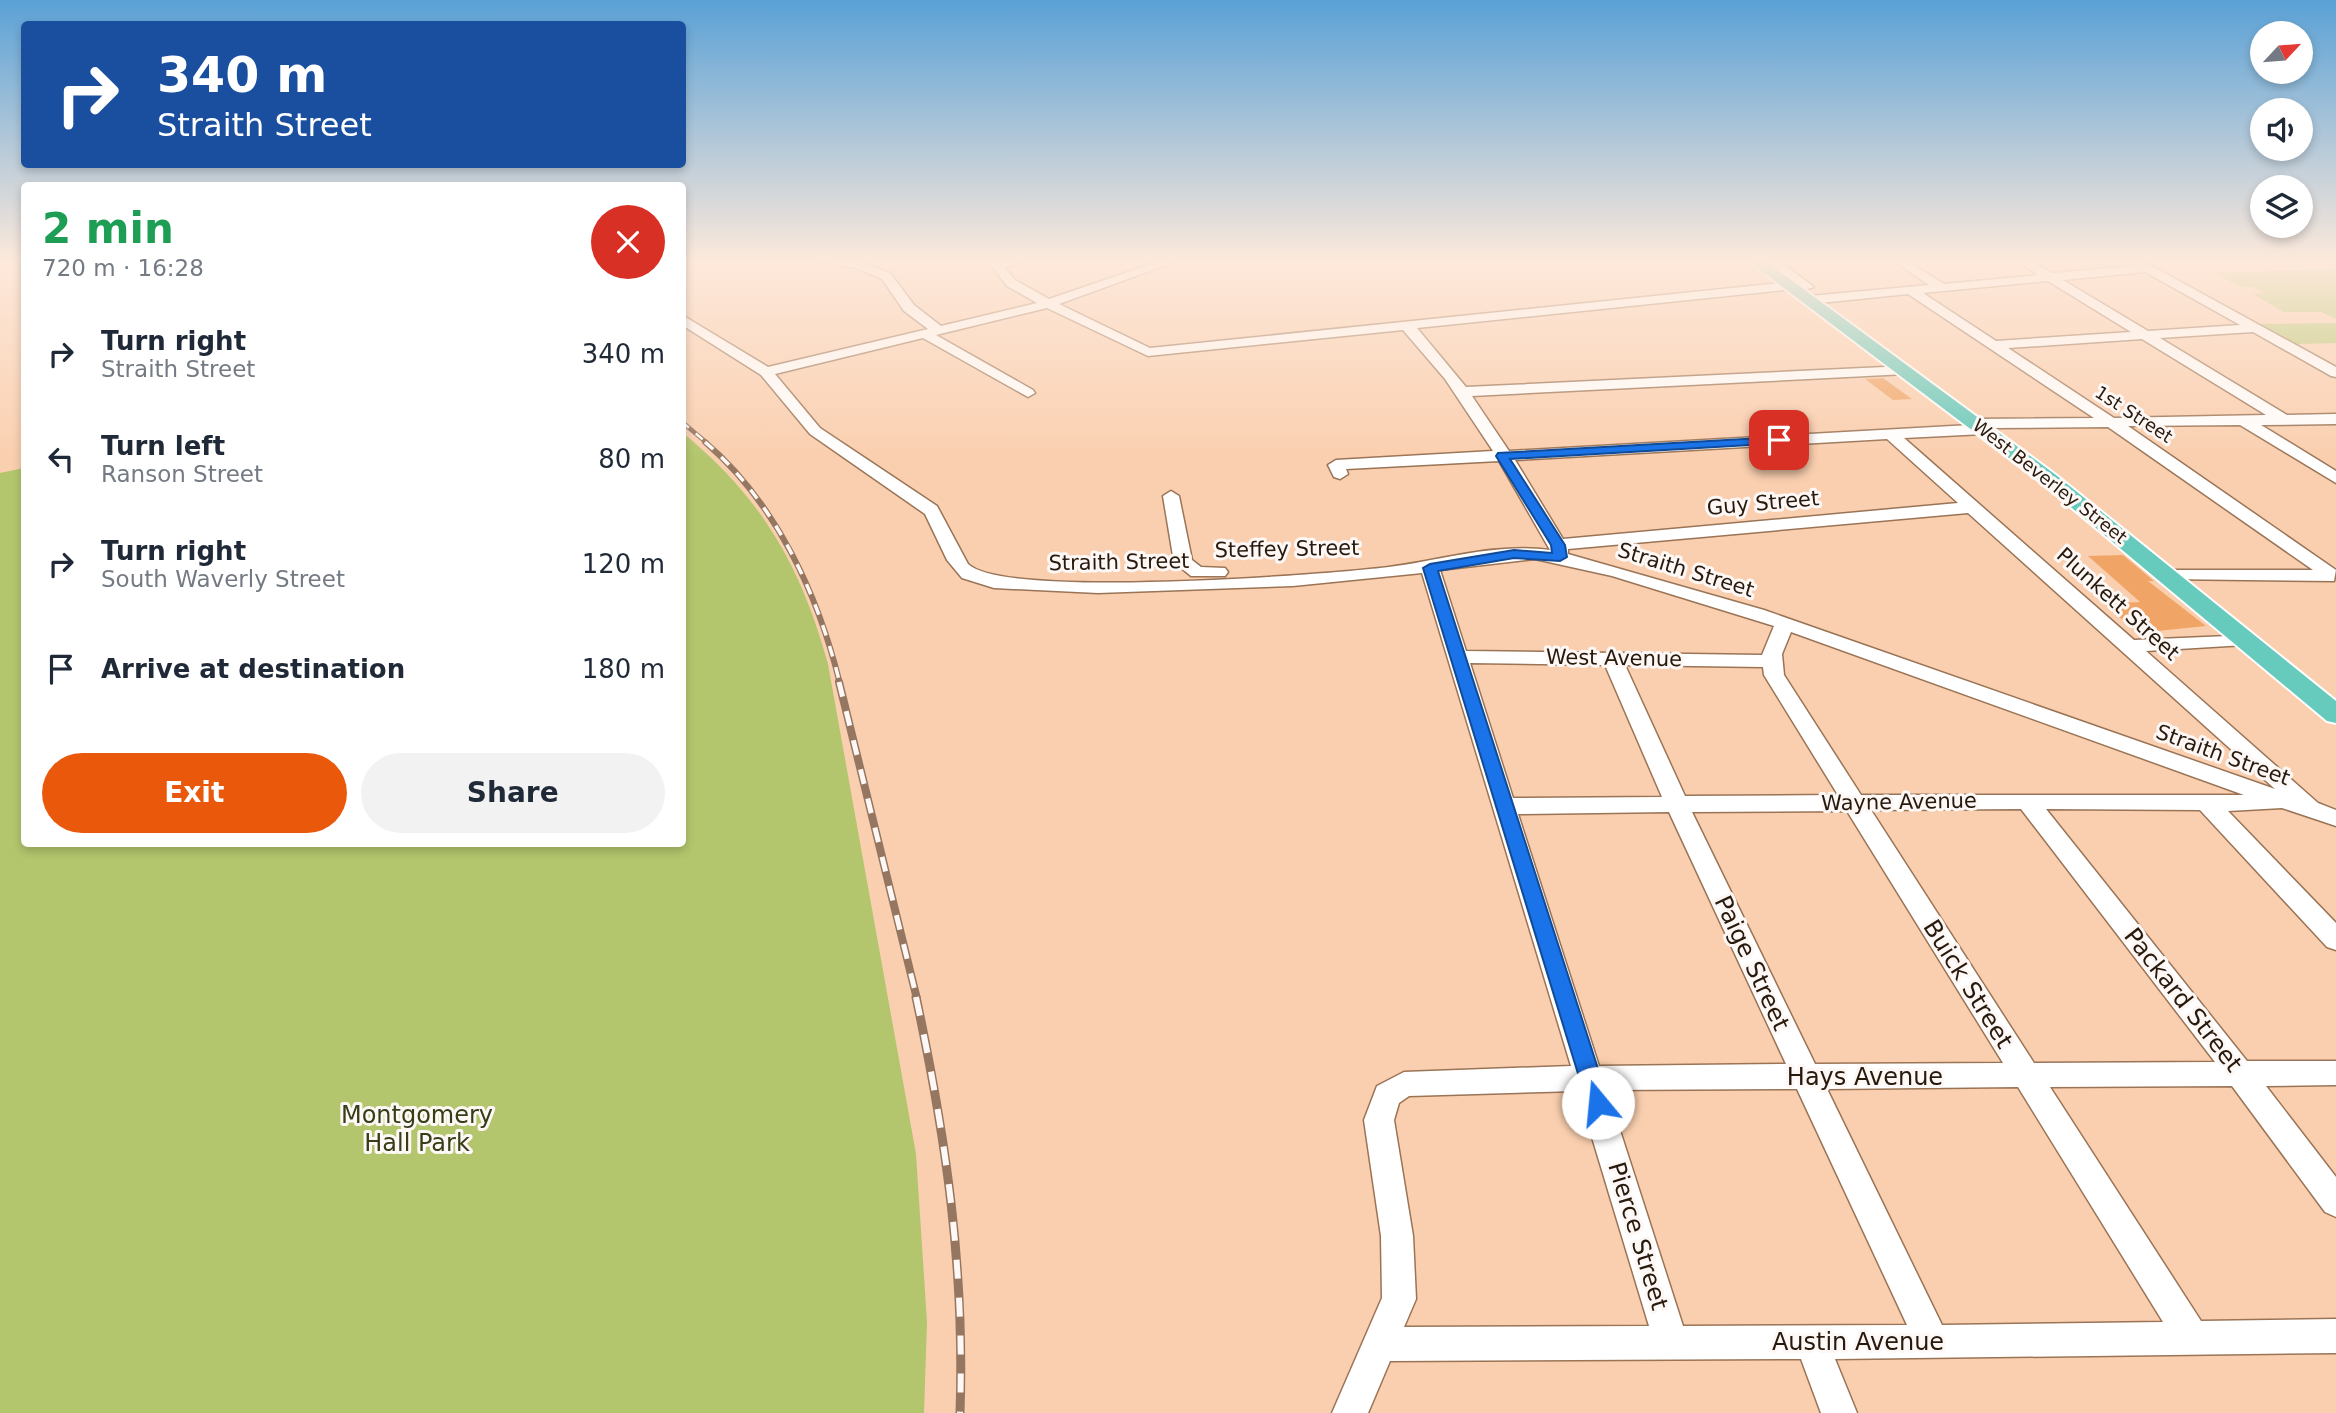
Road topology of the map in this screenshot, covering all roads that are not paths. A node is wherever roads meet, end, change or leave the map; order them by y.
1 (693, 326) edge
2 (926, 326) edge
3 (957, 326) edge
4 (1094, 326) edge
5 (1407, 326) joint
6 (1851, 326) edge
7 (1964, 326) edge
8 (2135, 326) edge
9 (2251, 326) edge
10 (2255, 328) junction
11 (932, 332) junction
12 (2150, 335) junction
13 (1993, 345) junction
14 (1906, 370) junction
15 (766, 372) junction
16 (2336, 373) edge
17 (1460, 392) junction
18 (1028, 393) dead end
19 (2336, 419) edge
20 (2243, 420) junction
21 (2284, 420) junction
22 (2113, 422) junction
23 (1981, 426) junction
24 (1890, 434) junction
25 (1502, 456) junction
26 (1340, 474) dead end
27 (2336, 478) edge
28 (1171, 496) dead end
29 (1973, 507) junction
30 (1559, 551) junction
31 (1430, 568) junction
32 (1377, 574) junction
33 (2169, 575) junction
34 (2334, 576) edge
35 (1785, 624) junction
36 (2245, 639) junction
37 (2131, 646) junction
38 (1458, 657) junction
39 (1612, 658) junction
40 (1771, 661) junction
41 (2336, 715) edge
42 (2026, 801) junction
43 (1855, 802) junction
44 (2206, 802) junction
45 (1677, 804) junction
46 (1506, 806) junction
47 (2303, 807) junction
48 (2336, 818) edge
49 (2336, 940) edge
50 (2336, 1073) edge
51 (2240, 1074) junction
52 (2025, 1076) junction
53 (1806, 1077) junction
54 (1590, 1078) junction
55 (2336, 1202) edge
56 (2192, 1338) junction
57 (2335, 1338) edge
58 (1932, 1342) junction
59 (1671, 1343) junction
60 (1812, 1343) junction
61 (1379, 1344) junction
62 (1350, 1413) edge
63 (1839, 1413) edge

1 - 15 street, Straith Street
2 - 11 street
3 - 11 street
4 - 5 street
5 - 17 street
6 - 14 main road, West Beverley Street
7 - 13 street, 1st Street
8 - 12 street
9 - 10 street
10 - 12 street
10 - 16 street
11 - 15 street
11 - 18 street
12 - 13 street
12 - 21 street
13 - 22 street, 1st Street
14 - 17 street
14 - 23 main road, West Beverley Street
15 - 32 street, Straith Street
17 - 25 street
19 - 21 street
20 - 21 street
20 - 22 street
20 - 27 street
22 - 23 street
22 - 34 street, 1st Street
23 - 24 street
23 - 33 main road, West Beverley Street
24 - 25 street
24 - 29 street, Plunkett Street
25 - 26 street
25 - 30 street
28 - 32 street, Steffey Street
29 - 30 street, Guy Street
29 - 37 street, Plunkett Street
30 - 31 street, Straith Street
30 - 35 street, Straith Street
31 - 32 street, Straith Street
31 - 38 street, Pierce Street
33 - 34 street
33 - 36 main road, West Beverley Street
35 - 40 street
35 - 47 street, Straith Street
36 - 37 street
36 - 41 main road, West Beverley Street
37 - 47 street, Plunkett Street
38 - 39 street, West Avenue
38 - 46 street, Pierce Street
39 - 40 street, West Avenue
39 - 45 street, Paige Street
40 - 43 street, Buick Street
42 - 43 street, Wayne Avenue
42 - 44 street, Wayne Avenue
42 - 51 street, Packard Street
43 - 45 street, Wayne Avenue
43 - 52 street, Buick Street
44 - 47 street, Wayne Avenue
44 - 49 street
45 - 46 street, Wayne Avenue
45 - 53 street, Paige Street
46 - 54 street, Pierce Street
47 - 48 street, Straith Street
50 - 51 street, Hays Avenue
51 - 52 street, Hays Avenue
51 - 55 street, Packard Street
52 - 53 street, Hays Avenue
52 - 56 street, Buick Street
53 - 54 street, Hays Avenue
53 - 58 street, Paige Street
54 - 59 street, Pierce Street
54 - 61 street, Hays Avenue
56 - 57 street, Austin Avenue
56 - 58 street, Austin Avenue
58 - 60 street, Austin Avenue
59 - 60 street, Austin Avenue
59 - 61 street, Austin Avenue
60 - 63 street
61 - 62 street

